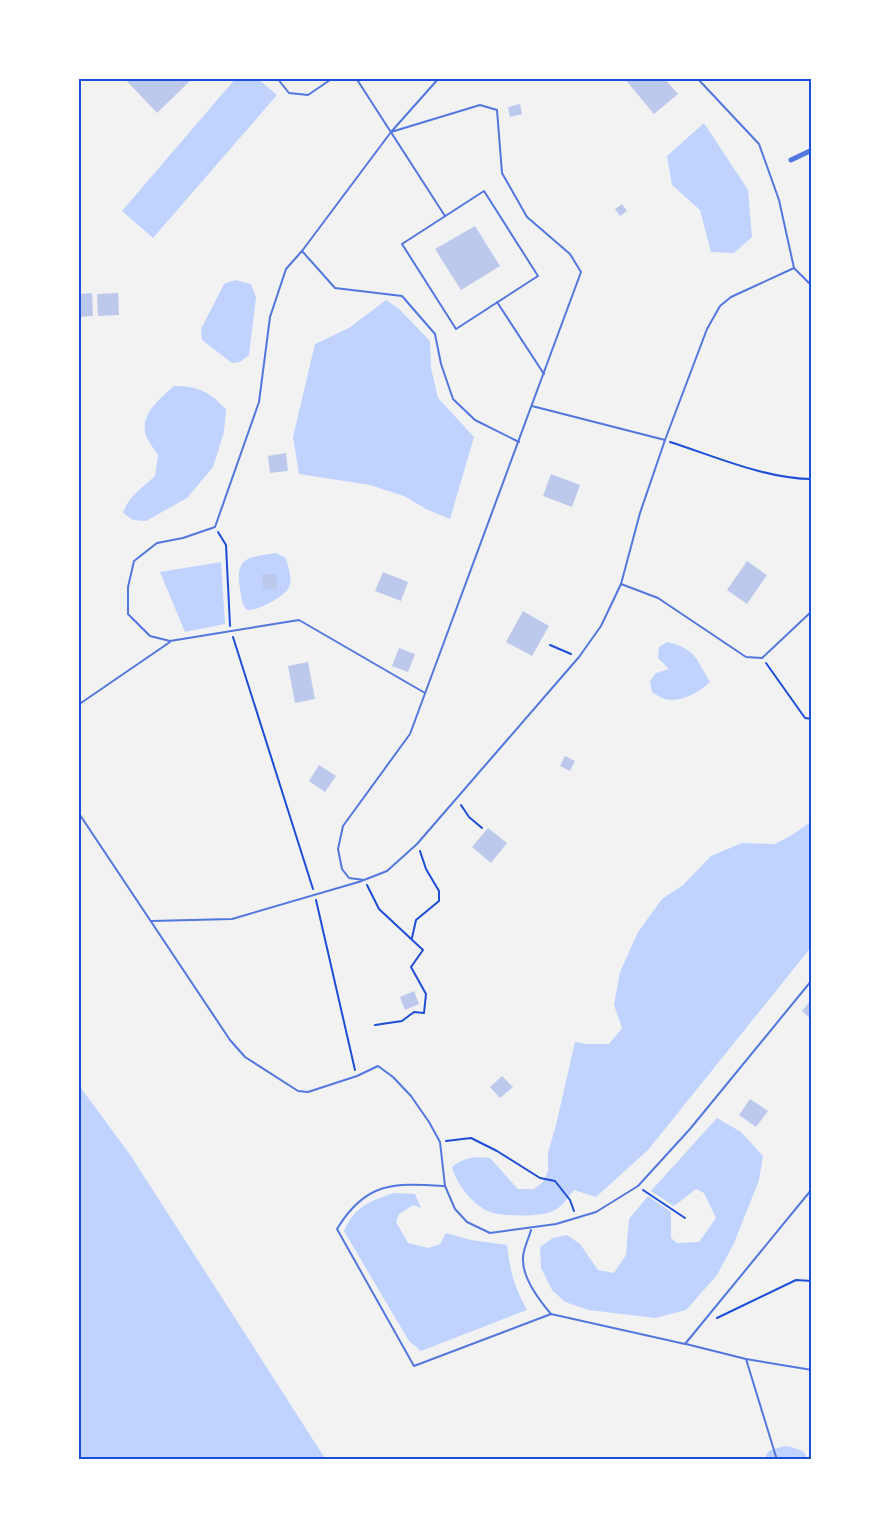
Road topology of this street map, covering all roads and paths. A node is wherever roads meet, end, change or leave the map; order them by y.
1 (276, 78) edge
2 (333, 78) edge
3 (356, 78) edge
4 (439, 78) edge
5 (697, 78) edge
6 (391, 132) junction
7 (812, 150) edge
8 (791, 160) dead end
9 (445, 216) junction
10 (302, 252) junction
11 (794, 268) junction
12 (812, 286) edge
13 (497, 302) junction
14 (544, 374) junction
15 (532, 406) junction
16 (665, 440) junction
17 (519, 442) junction
18 (812, 479) edge
19 (215, 527) junction
20 (621, 584) junction
21 (812, 611) edge
22 (231, 630) junction
23 (170, 641) junction
24 (550, 645) dead end
25 (579, 657) junction
26 (762, 658) junction
27 (426, 694) junction
28 (78, 705) edge
29 (812, 719) edge
30 (456, 798) junction
31 (78, 812) edge
32 (482, 828) dead end
33 (417, 844) junction
34 (364, 880) junction
35 (315, 895) junction
36 (151, 921) junction
37 (412, 938) junction
38 (812, 980) edge
39 (375, 1024) dead end
40 (357, 1076) junction
41 (440, 1142) junction
42 (445, 1186) junction
43 (638, 1186) junction
44 (812, 1189) edge
45 (578, 1218) junction
46 (685, 1218) dead end
47 (531, 1228) junction
48 (812, 1281) edge
49 (550, 1314) junction
50 (698, 1327) junction
51 (685, 1344) junction
52 (746, 1359) junction
53 (812, 1370) edge
54 (777, 1460) edge

1 - 2 lane
3 - 6 lane
4 - 6 lane
5 - 11 lane
6 - 9 lane
6 - 10 lane
6 - 14 lane
7 - 8 street
9 - 13 lane
9 - 13 lane
10 - 17 lane
10 - 19 lane
11 - 12 lane
11 - 16 lane
13 - 14 lane
14 - 15 lane
15 - 16 lane
15 - 17 lane
16 - 18 path
16 - 20 lane
17 - 27 lane
19 - 22 path
19 - 23 lane
20 - 25 lane
20 - 26 lane
21 - 26 lane
22 - 23 lane
22 - 27 lane
22 - 35 path
23 - 28 lane
24 - 25 path
25 - 30 lane
26 - 29 path
27 - 34 lane
30 - 32 path
30 - 33 lane
31 - 36 lane
33 - 34 lane
33 - 37 path
34 - 35 lane
34 - 37 path
35 - 36 lane
35 - 40 path
36 - 40 lane
37 - 39 path
38 - 43 lane
40 - 41 lane
41 - 42 lane
41 - 45 path
42 - 47 lane
42 - 49 lane
43 - 45 lane
43 - 46 path
44 - 50 lane
45 - 47 lane
47 - 49 lane
48 - 50 path
49 - 51 lane
50 - 51 lane
51 - 52 lane
52 - 53 lane
52 - 54 lane

